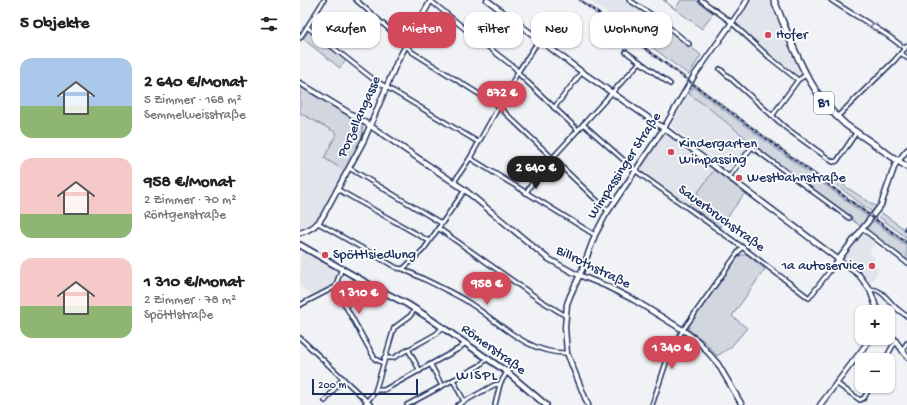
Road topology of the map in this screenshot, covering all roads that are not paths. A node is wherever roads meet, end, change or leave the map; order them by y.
1 (324, 0) edge
2 (356, 0) edge
3 (431, 0) edge
4 (487, 0) edge
5 (629, 0) edge
6 (701, 0) edge
7 (747, 0) edge
8 (774, 0) edge
9 (831, 0) edge
10 (424, 12) edge
11 (731, 22) junction
12 (307, 27) junction
13 (388, 28) edge
14 (531, 34) edge
15 (300, 38) edge
16 (690, 44) dead end
17 (906, 47) edge
18 (405, 48) edge
19 (408, 48) edge
20 (534, 48) edge
21 (550, 48) edge
22 (626, 52) dead end
23 (901, 53) junction
24 (907, 58) edge
25 (640, 62) junction
26 (720, 70) dead end
27 (518, 72) junction
28 (582, 72) junction
29 (806, 75) junction
30 (798, 80) junction
31 (300, 83) edge
32 (670, 84) dead end
33 (386, 86) junction
34 (612, 92) junction
35 (498, 106) junction
36 (554, 108) junction
37 (772, 116) junction
38 (837, 117) junction
39 (583, 124) junction
40 (369, 125) junction
41 (664, 128) junction
42 (578, 130) junction
43 (856, 132) junction
44 (478, 142) junction
45 (907, 150) edge
46 (470, 158) junction
47 (552, 158) junction
48 (897, 160) junction
49 (907, 167) edge
50 (349, 168) junction
51 (636, 171) junction
52 (729, 177) junction
53 (454, 182) junction
54 (337, 189) junction
55 (464, 190) junction
56 (526, 193) junction
57 (608, 211) junction
58 (849, 218) dead end
59 (318, 223) junction
60 (441, 223) junction
61 (438, 228) junction
62 (863, 229) junction
63 (300, 233) edge
64 (594, 235) junction
65 (429, 241) junction
66 (300, 245) edge
67 (742, 247) junction
68 (838, 260) junction
69 (907, 263) edge
70 (342, 268) junction
71 (403, 269) junction
72 (580, 276) junction
73 (336, 287) junction
74 (870, 290) junction
75 (300, 305) edge
76 (875, 305) edge
77 (415, 309) junction
78 (566, 316) junction
79 (907, 316) edge
80 (443, 327) junction
81 (683, 330) junction
82 (300, 338) edge
83 (896, 342) joint
84 (465, 343) junction
85 (907, 343) edge
86 (866, 345) edge
87 (408, 349) junction
88 (902, 350) junction
89 (567, 352) junction
90 (889, 353) edge
91 (907, 357) edge
92 (384, 358) junction
93 (488, 358) junction
94 (383, 363) junction
95 (430, 365) junction
96 (420, 370) junction
97 (507, 372) junction
98 (343, 378) junction
99 (453, 380) junction
100 (500, 384) junction
101 (836, 384) junction
102 (442, 386) junction
103 (376, 390) junction
104 (867, 393) edge
105 (325, 401) dead end
106 (464, 401) junction
107 (368, 402) junction
108 (364, 405) edge
109 (371, 405) edge
110 (407, 405) edge
111 (458, 405) edge
112 (495, 405) edge
113 (546, 405) edge
114 (588, 405) edge
115 (652, 405) edge
116 (742, 405) edge
117 (820, 405) edge

1 - 12 street
2 - 13 street
3 - 10 street, Porzellangasse
3 - 27 street
4 - 14 street
5 - 16 street
6 - 11 street
7 - 11 street, Wimpassinger Straße
8 - 29 main road, B1
17 -> 9 street
11 - 30 street
11 - 41 street, Wimpassinger Straße
12 - 15 street
12 - 33 street
17 - 23 street
18 - 33 street, Porzellangasse
19 - 35 street
20 - 27 street
21 - 28 street
22 - 25 street
23 - 24 street
23 - 38 street
25 - 32 street
25 - 34 street
26 - 37 street
27 - 35 street
27 - 36 street
28 - 34 street
28 - 36 street
29 - 30 street
29 - 38 main road, B1
30 - 37 street
31 - 40 street, Billrothstraße
33 - 40 street, Porzellangasse
33 - 44 street
34 - 39 street
34 - 41 street
35 - 44 street
35 - 47 street
36 - 42 street
37 - 43 street
38 - 43 main road, B1
39 - 42 street
39 - 51 street, Sauerbruchstraße
40 - 50 street, Porzellangasse
40 - 53 street, Billrothstraße
41 - 51 street, Wimpassinger Straße
41 - 52 street
42 - 47 street
43 - 48 main road, B1
44 - 46 street
45 - 48 street
46 - 53 street
46 - 56 street
47 - 56 street
47 - 57 street
48 - 49 main road, B1
48 - 62 street
50 - 54 street, Porzellangasse
50 - 60 street
51 - 57 street, Wimpassinger Straße
51 - 67 street, Sauerbruchstraße
52 - 58 street
52 - 68 street
53 - 55 street, Billrothstraße
54 - 59 street, Porzellangasse
54 - 65 street
55 - 60 street
55 - 72 street, Billrothstraße
56 - 64 street
57 - 64 street, Wimpassinger Straße
59 - 63 street
59 - 71 street
60 - 61 street
61 - 65 street
61 - 78 street
62 - 68 street
62 - 69 street
64 - 72 street, Wimpassinger Straße
65 - 71 street
66 - 70 main road, Römerstraße
67 - 68 street, Sauerbruchstraße
67 - 81 street
68 - 74 street
70 - 73 street
70 - 77 main road, Römerstraße
71 - 89 street
72 - 78 street, Wimpassinger Straße
72 - 81 street, Billrothstraße
73 - 75 street
73 - 94 street
74 - 76 street
74 - 79 street
77 - 80 main road, Römerstraße
77 - 92 street
78 - 89 street, Wimpassinger Straße
80 - 84 main road, Römerstraße
80 - 87 street
81 - 115 street
81 - 116 street, Billrothstraße
82 - 98 street
83 - 88 street
83 - 90 street
84 - 93 main road, Römerstraße
84 - 95 street
85 - 88 street
86 - 101 street
87 - 92 street
87 - 96 street
88 - 91 street
89 - 114 street, Wimpassinger Straße
92 - 94 street
93 - 97 main road, Römerstraße
93 - 99 street
94 - 103 street
95 - 96 street
95 - 102 street
96 - 103 street
97 - 100 street
97 - 113 main road, Römerstraße
98 - 105 street
98 - 107 street
99 - 102 street
99 - 106 street
100 - 106 street
100 - 112 street
101 - 104 street
101 - 117 street
102 - 110 street
103 - 107 street
106 - 111 street
107 - 108 street
107 - 109 street

